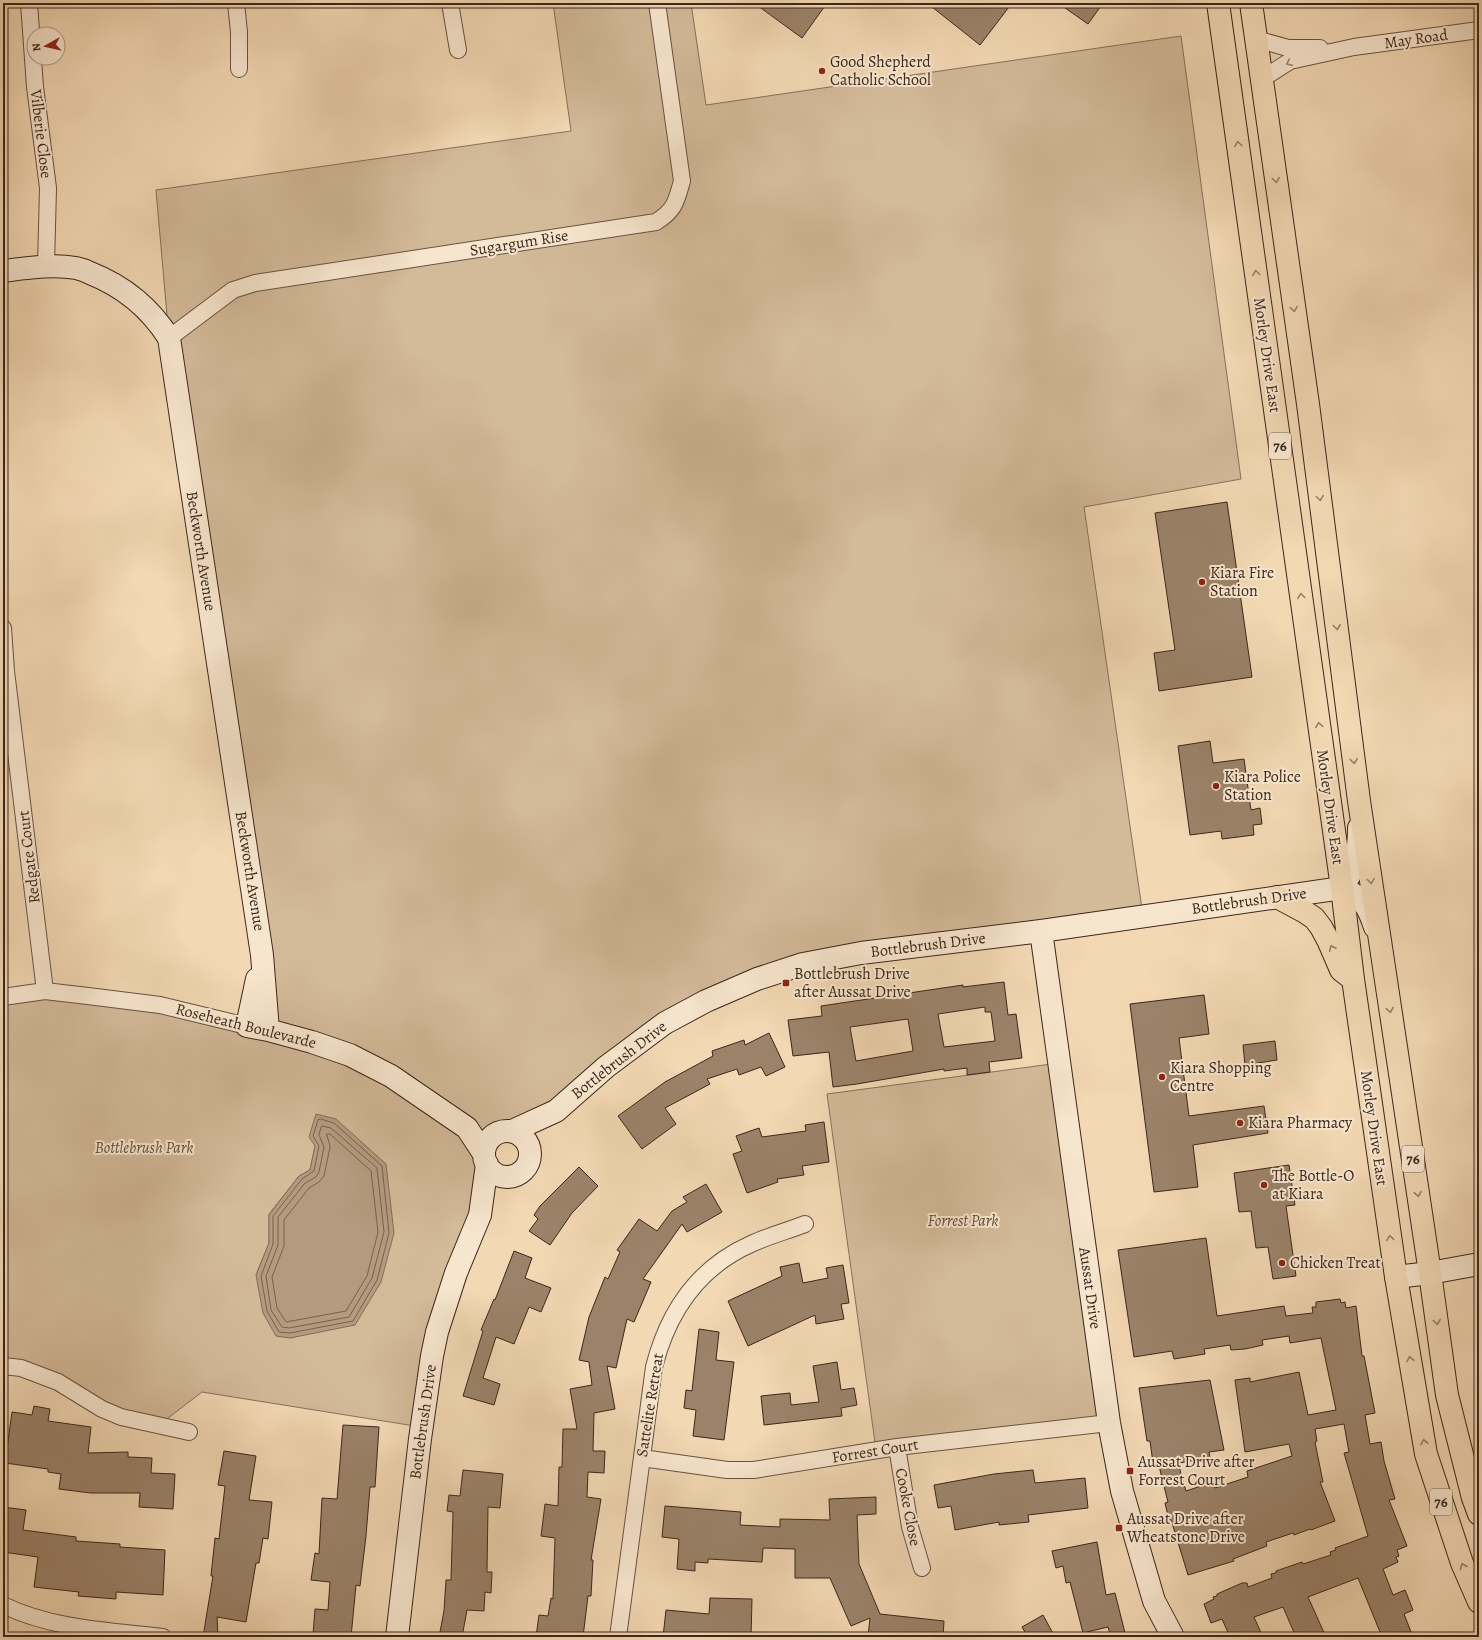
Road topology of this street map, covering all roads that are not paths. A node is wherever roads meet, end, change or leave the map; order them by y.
1 (29, 3) edge
2 (236, 3) edge
3 (450, 3) edge
4 (657, 3) edge
5 (1218, 3) edge
6 (1251, 3) edge
7 (1479, 30) edge
8 (1256, 39) junction
9 (1354, 47) junction
10 (458, 50) dead end
11 (239, 69) dead end
12 (1262, 80) junction
13 (46, 266) junction
14 (3, 271) edge
15 (169, 338) junction
16 (1314, 452) junction
17 (1286, 489) junction
18 (3, 628) edge
19 (1341, 656) junction
20 (1316, 703) junction
21 (1359, 801) junction
22 (1342, 888) junction
23 (1277, 897) junction
24 (1041, 931) junction
25 (1380, 940) junction
26 (1353, 979) junction
27 (45, 991) junction
28 (3, 997) edge
29 (258, 1028) junction
30 (556, 1111) junction
31 (467, 1128) junction
32 (505, 1132) junction
33 (530, 1156) junction
34 (485, 1159) junction
35 (512, 1176) junction
36 (480, 1215) junction
37 (805, 1224) dead end
38 (1479, 1264) edge
39 (1430, 1273) junction
40 (1396, 1277) junction
41 (3, 1366) edge
42 (1109, 1424) junction
43 (189, 1432) dead end
44 (897, 1447) junction
45 (642, 1458) junction
46 (1479, 1514) edge
47 (922, 1568) dead end
48 (1479, 1602) edge
49 (3, 1605) edge
50 (163, 1637) edge
51 (397, 1637) edge
52 (618, 1637) edge
53 (1173, 1637) edge

1 - 13 street, Vilberie Close
2 - 11 street
3 - 10 street
4 - 15 street, Sugargum Rise
17 -> 5 main road, Morley Drive East / 76
6 - 8 main road, Morley Drive East / 76
7 - 9 street, May Road
8 - 9 street, May Road
8 - 12 main road, Morley Drive East / 76
9 -> 12 street, May Road
12 -> 16 main road, Morley Drive East / 76
13 - 14 street, Beckworth Avenue
13 - 15 street, Beckworth Avenue
15 - 29 street, Beckworth Avenue
16 - 17 main road
16 -> 19 main road, Morley Drive East / 76
20 -> 17 main road, Morley Drive East / 76
18 - 27 street, Redgate Court
19 - 20 main road
19 -> 21 main road, Morley Drive East / 76
22 -> 20 main road, Morley Drive East / 76
21 - 22 street
21 -> 25 main road, Morley Drive East / 76
22 - 23 street, Bottlebrush Drive
22 - 25 street
22 - 26 main road, Morley Drive East / 76
23 - 24 street, Bottlebrush Drive
26 -> 23 main road
24 - 30 street, Bottlebrush Drive
24 - 42 street, Aussat Drive
25 -> 39 main road, Morley Drive East / 76
40 -> 26 main road, Morley Drive East / 76
27 - 28 street, Roseheath Boulevarde
27 - 29 street, Roseheath Boulevarde
29 - 31 street, Roseheath Boulevarde
30 - 32 street, Bottlebrush Drive
30 - 33 street, Bottlebrush Drive
31 - 32 street, Roseheath Boulevarde
31 - 34 street, Roseheath Boulevarde
32 - 33 street
32 - 34 street
33 - 35 street
34 - 35 street
34 - 36 street, Bottlebrush Drive
35 - 36 street, Bottlebrush Drive
36 - 51 street, Bottlebrush Drive
37 - 45 street, Sattelite Retreat
38 - 39 street
39 - 40 street
39 -> 46 main road, Morley Drive East / 76
48 -> 40 main road, Morley Drive East / 76
41 - 43 street
42 - 44 street, Forrest Court
42 - 53 street, Aussat Drive
44 - 45 street, Forrest Court
44 - 47 street, Cooke Close
45 - 52 street, Sattelite Retreat
49 - 50 street

